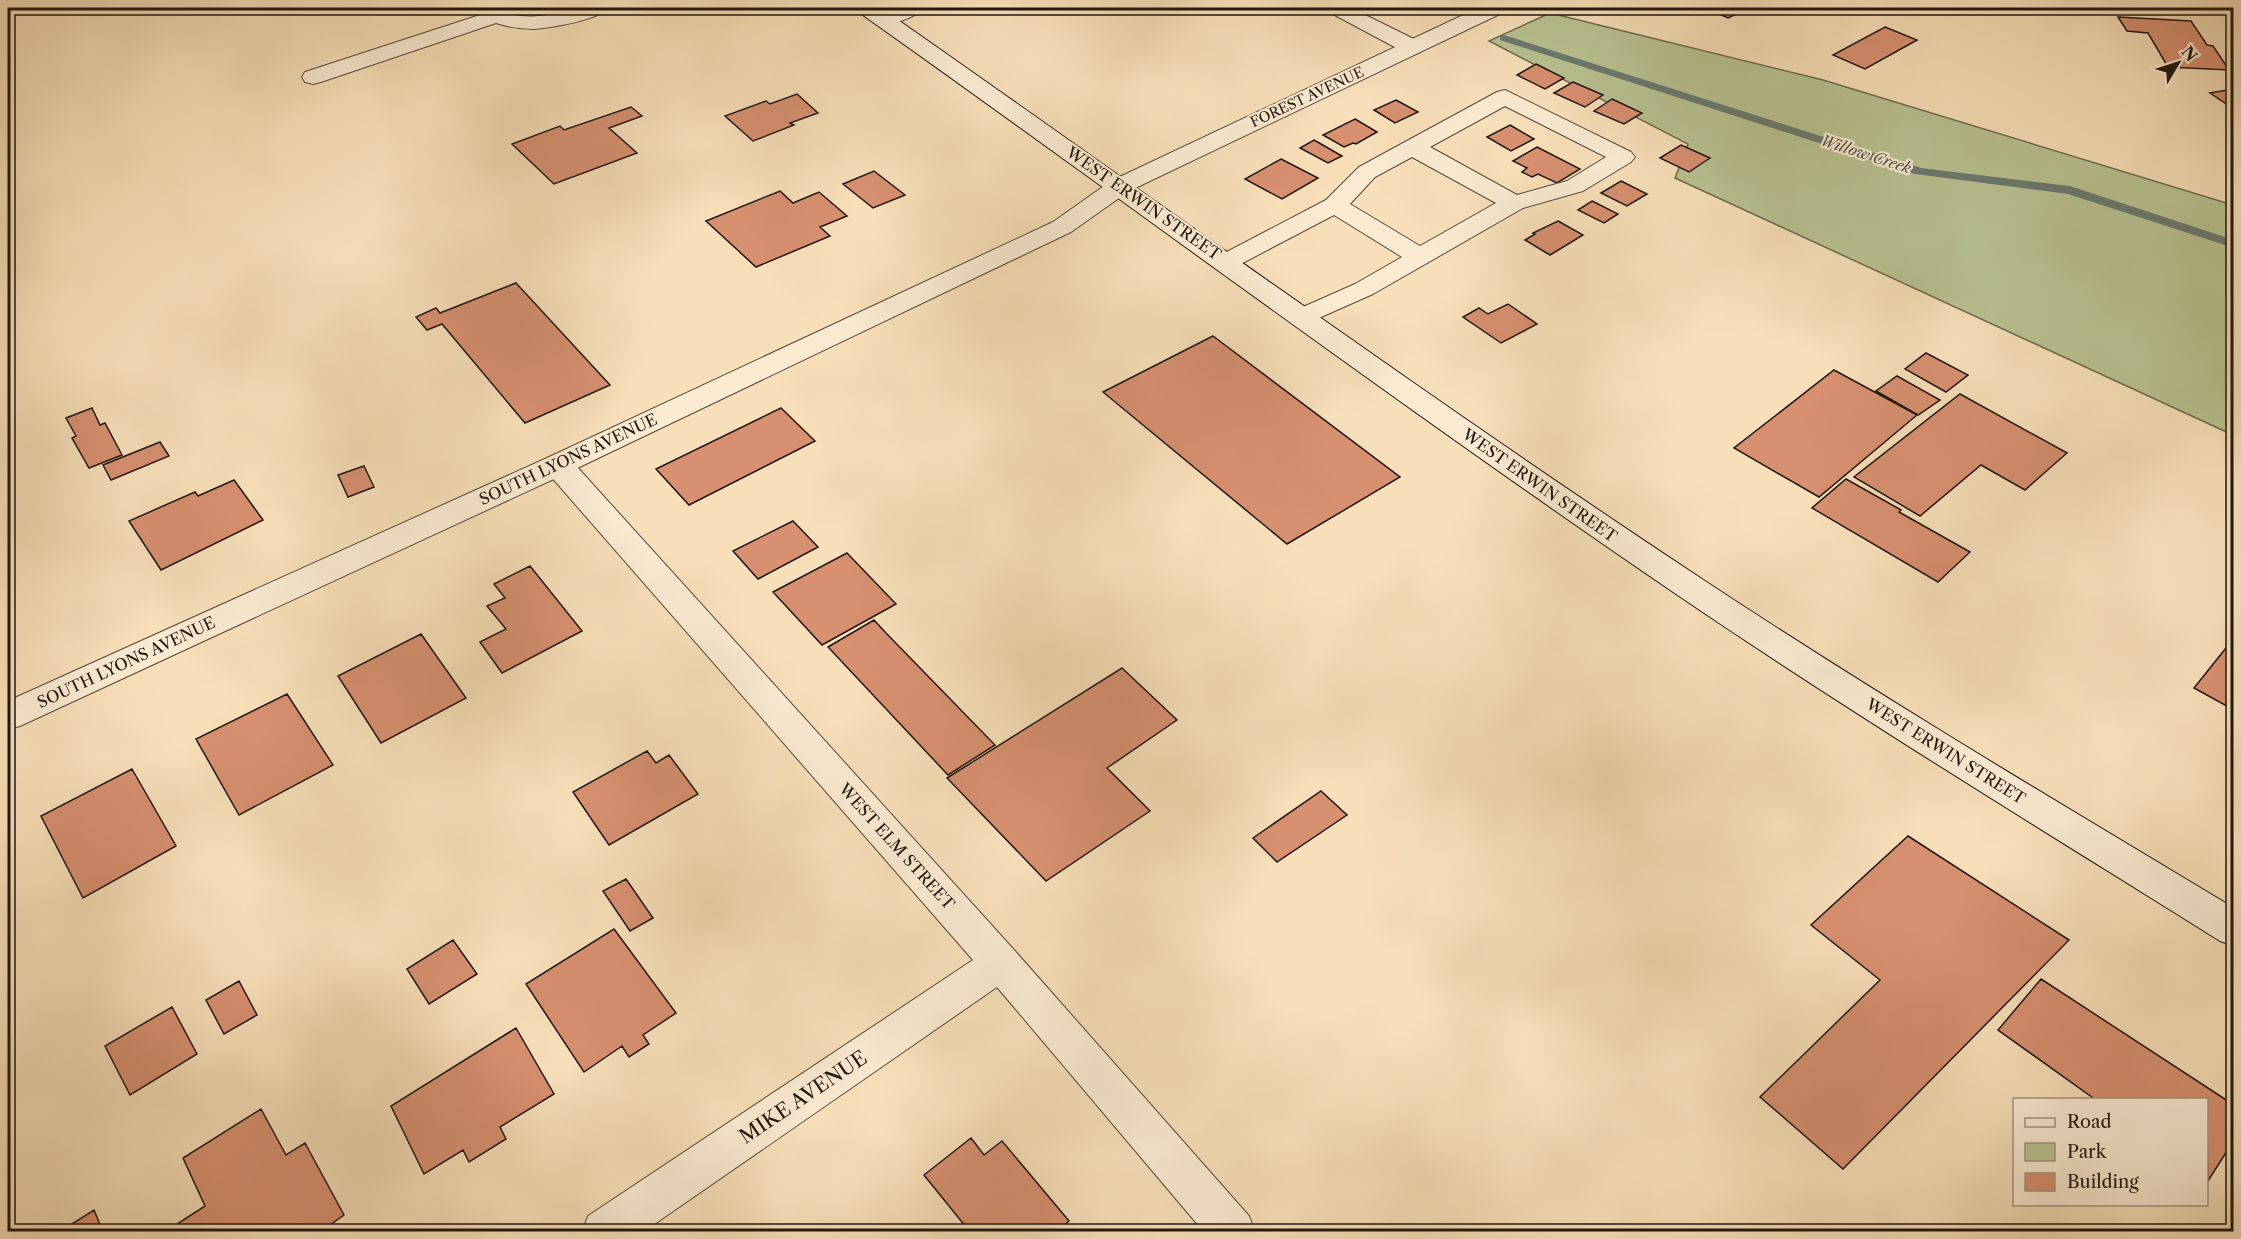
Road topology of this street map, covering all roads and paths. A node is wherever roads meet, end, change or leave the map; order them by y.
1 (597, 8) edge
2 (912, 8) edge
3 (1336, 8) edge
4 (1494, 8) edge
5 (492, 12) edge
6 (876, 13) edge
7 (1412, 47) junction
8 (313, 77) dead end
9 (1412, 147) junction
10 (1120, 186) junction
11 (1514, 203) junction
12 (1335, 205) junction
13 (1420, 257) junction
14 (1226, 262) junction
15 (1303, 316) junction
16 (558, 465) junction
17 (8, 716) edge
18 (2234, 929) edge
19 (1001, 963) junction
20 (604, 1232) edge
21 (1233, 1232) edge

1 - 5 lane
2 - 6 lane
3 - 7 lane
4 - 7 street, FOREST AVENUE
5 - 8 lane
6 - 10 street, WEST ERWIN STREET
7 - 10 street, FOREST AVENUE
9 - 11 lane
9 - 11 lane
9 - 12 lane
10 - 14 street, WEST ERWIN STREET
10 - 16 street, SOUTH LYONS AVENUE
11 - 13 lane
12 - 13 lane
12 - 14 lane
13 - 15 lane
14 - 15 street, WEST ERWIN STREET
15 - 18 street, WEST ERWIN STREET
16 - 17 street, SOUTH LYONS AVENUE
16 - 19 street, WEST ELM STREET
19 - 20 street, MIKE AVENUE
19 - 21 street, WEST ELM STREET

